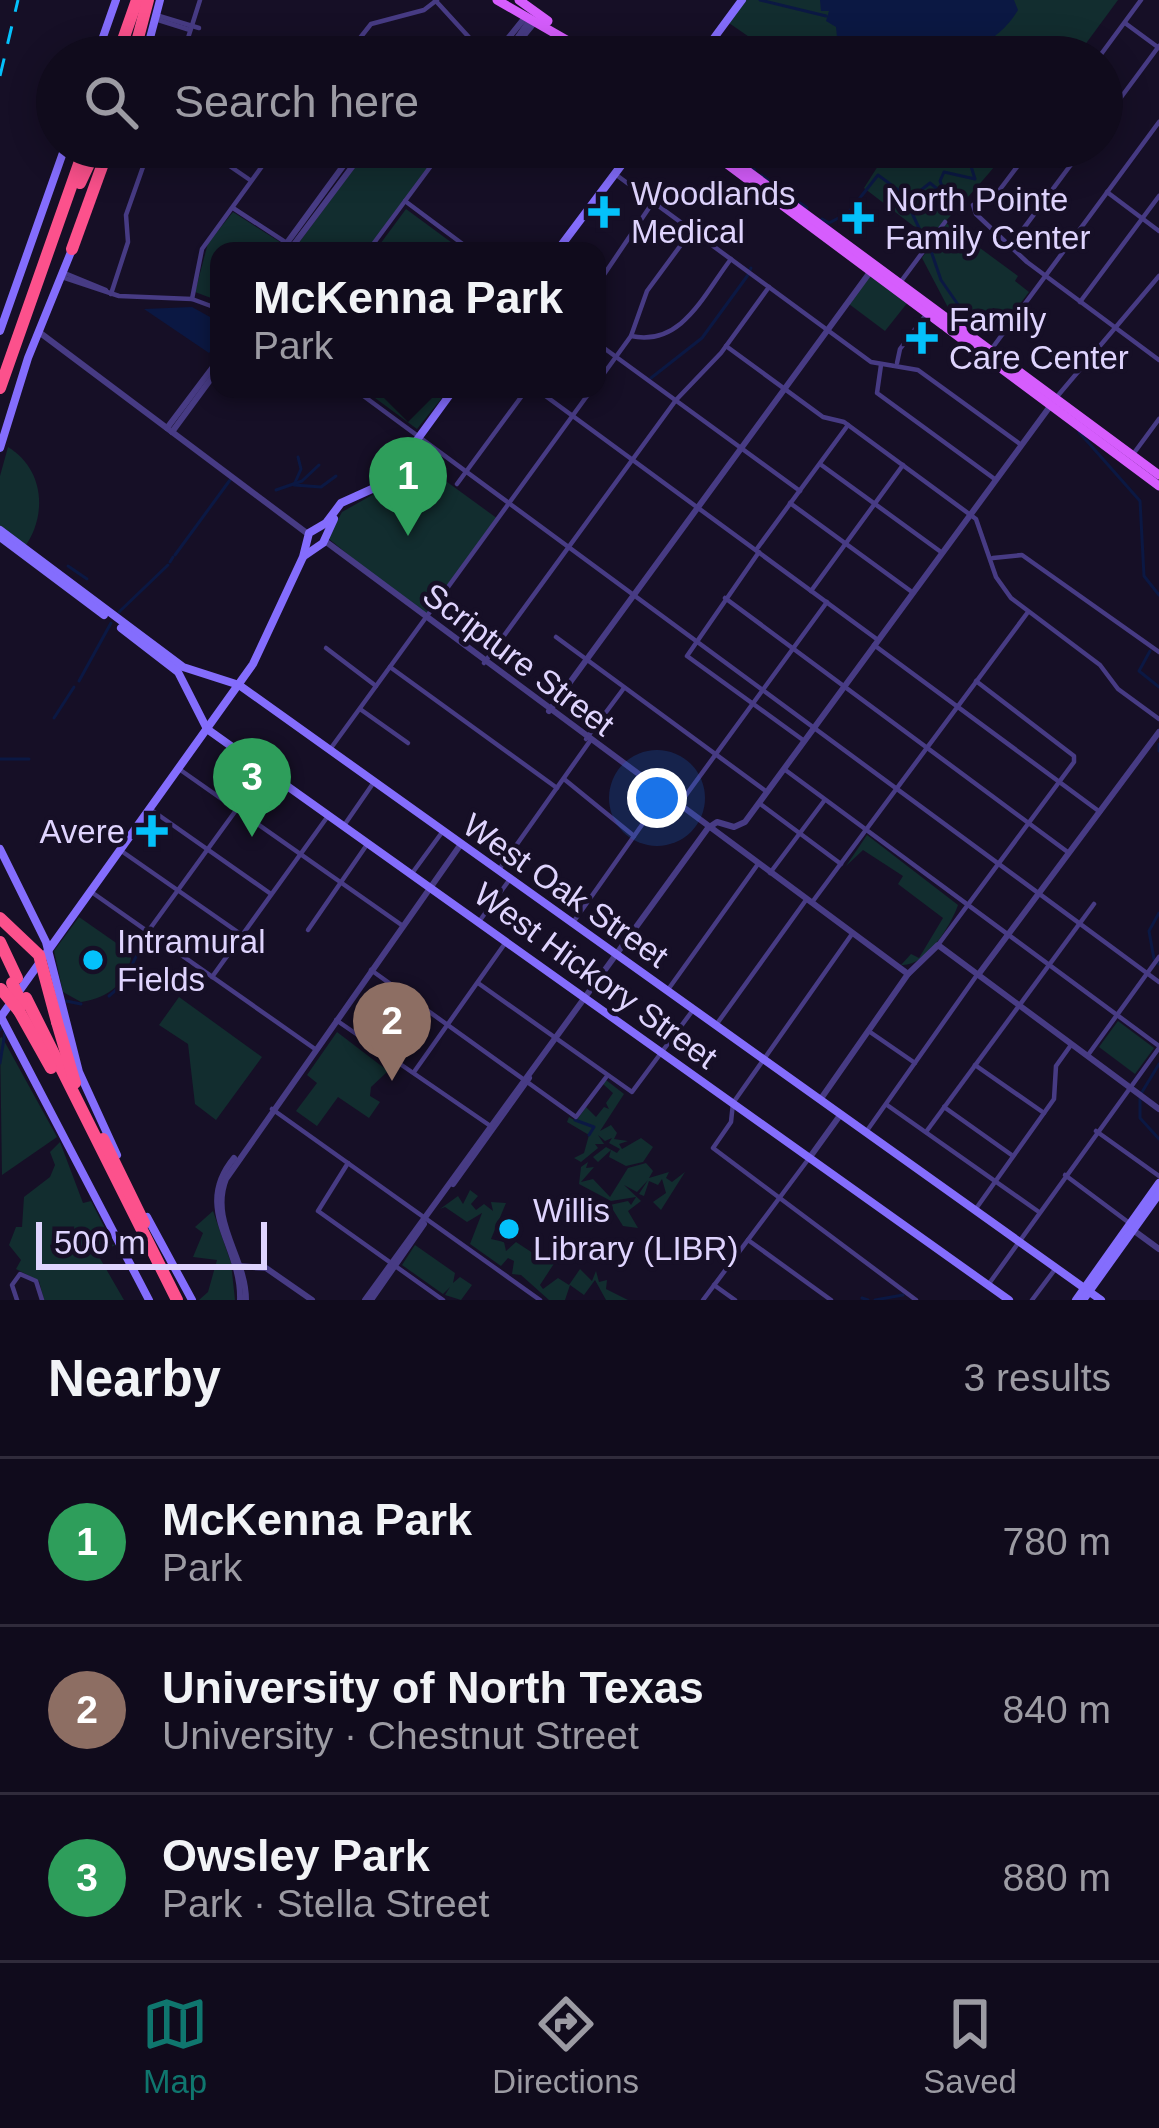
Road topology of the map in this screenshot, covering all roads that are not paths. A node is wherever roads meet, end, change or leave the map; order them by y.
1 (116, 0) edge
2 (133, 0) edge
3 (148, 0) edge
4 (160, 0) edge
5 (200, 0) edge
6 (436, 0) edge
7 (499, 0) edge
8 (516, 0) edge
9 (742, 0) edge
10 (1141, 0) edge
11 (155, 17) junction
12 (531, 18) junction
13 (1124, 22) junction
14 (194, 28) junction
15 (103, 36) edge
16 (120, 36) edge
17 (139, 36) edge
18 (150, 36) edge
19 (191, 36) edge
20 (362, 36) edge
21 (470, 36) edge
22 (512, 36) edge
23 (519, 36) edge
24 (558, 36) edge
25 (715, 36) edge
26 (1114, 36) edge
27 (1158, 47) edge
28 (1123, 94) edge
29 (1159, 122) edge
30 (58, 168) edge
31 (73, 168) edge
32 (75, 168) edge
33 (86, 168) edge
34 (104, 168) edge
35 (147, 168) edge
36 (231, 168) edge
37 (261, 168) edge
38 (345, 168) edge
39 (349, 168) edge
40 (430, 168) edge
41 (619, 168) edge
42 (736, 168) edge
43 (740, 168) edge
44 (1016, 168) edge
45 (1069, 168) edge
46 (615, 174) junction
47 (753, 179) junction
48 (338, 180) junction
49 (251, 181) junction
50 (1107, 192) junction
51 (1159, 196) edge
52 (405, 201) junction
53 (653, 202) junction
54 (232, 208) junction
55 (1142, 218) junction
56 (59, 220) junction
57 (945, 222) dead end
58 (692, 230) junction
59 (1159, 231) edge
60 (278, 242) edge
61 (292, 242) edge
62 (293, 242) edge
63 (375, 242) edge
64 (460, 242) edge
65 (564, 242) edge
66 (1012, 245) junction
67 (72, 249) joint
68 (730, 259) junction
69 (873, 268) junction
70 (606, 272) edge
71 (63, 275) junction
72 (1045, 276) junction
73 (1159, 276) edge
74 (900, 284) junction
75 (770, 287) junction
76 (111, 294) junction
77 (192, 298) junction
78 (1080, 302) junction
79 (210, 305) edge
80 (929, 310) junction
81 (1116, 328) junction
82 (827, 329) junction
83 (0, 331) edge
84 (38, 332) junction
85 (631, 336) junction
86 (1159, 344) edge
87 (726, 346) junction
88 (606, 349) edge
89 (987, 353) junction
90 (1150, 354) junction
91 (616, 356) junction
92 (1159, 360) edge
93 (1, 362) edge
94 (898, 364) junction
95 (881, 365) junction
96 (606, 370) edge
97 (210, 376) edge
98 (0, 388) edge
99 (784, 389) junction
100 (366, 398) edge
101 (447, 398) edge
102 (520, 398) edge
103 (548, 398) edge
104 (586, 398) edge
105 (676, 400) junction
106 (1053, 402) junction
107 (573, 416) junction
108 (1159, 418) edge
109 (848, 425) junction
110 (170, 430) junction
111 (418, 437) junction
112 (1022, 445) junction
113 (0, 448) edge
114 (741, 448) junction
115 (406, 454) junction
116 (632, 459) junction
117 (1130, 459) junction
118 (820, 464) junction
119 (903, 465) junction
120 (466, 472) junction
121 (1159, 476) edge
122 (995, 480) junction
123 (457, 484) dead end
124 (1159, 486) edge
125 (800, 491) junction
126 (509, 503) junction
127 (790, 503) junction
128 (875, 504) junction
129 (698, 507) junction
130 (970, 514) junction
131 (311, 533) junction
132 (5, 538) edge
133 (322, 542) junction
134 (846, 544) junction
135 (569, 546) junction
136 (758, 551) junction
137 (942, 553) junction
138 (303, 557) junction
139 (990, 559) junction
140 (812, 591) junction
141 (913, 592) junction
142 (634, 594) junction
143 (725, 598) junction
144 (827, 602) junction
145 (1028, 612) junction
146 (426, 620) junction
147 (556, 638) dead end
148 (695, 640) junction
149 (876, 642) junction
150 (326, 648) dead end
151 (793, 649) junction
152 (1159, 652) edge
153 (586, 660) junction
154 (484, 663) junction
155 (390, 667) junction
156 (180, 670) junction
157 (976, 681) junction
158 (239, 685) junction
159 (376, 686) junction
160 (844, 686) junction
161 (624, 688) junction
162 (763, 690) junction
163 (752, 704) junction
164 (958, 707) junction
165 (360, 709) junction
166 (549, 711) junction
167 (1159, 719) edge
168 (209, 727) junction
169 (814, 728) junction
170 (1159, 732) edge
171 (588, 740) junction
172 (804, 741) junction
173 (408, 743) dead end
174 (927, 748) junction
175 (330, 751) junction
176 (715, 755) junction
177 (179, 769) junction
178 (784, 769) junction
179 (266, 770) junction
180 (563, 779) junction
181 (374, 782) junction
182 (1059, 782) junction
183 (556, 788) junction
184 (897, 788) junction
185 (767, 792) junction
186 (663, 795) junction
187 (825, 799) junction
188 (759, 803) junction
189 (678, 806) junction
190 (149, 809) junction
191 (237, 809) junction
192 (1100, 812) junction
193 (329, 814) junction
194 (1029, 823) junction
195 (345, 824) junction
196 (708, 828) junction
197 (866, 830) junction
198 (442, 831) junction
199 (800, 833) junction
200 (634, 836) junction
201 (370, 842) junction
202 (461, 844) junction
203 (0, 849) edge
204 (120, 850) junction
205 (207, 850) junction
206 (1069, 853) junction
207 (300, 854) junction
208 (758, 864) junction
209 (841, 864) junction
210 (998, 864) junction
211 (498, 871) junction
212 (412, 872) junction
213 (770, 873) junction
214 (510, 880) junction
215 (341, 883) junction
216 (431, 885) junction
217 (178, 890) junction
218 (90, 891) junction
219 (1039, 893) junction
220 (271, 895) junction
221 (808, 902) junction
222 (1094, 904) dead end
223 (968, 905) junction
224 (0, 918) edge
225 (478, 922) junction
226 (572, 924) junction
227 (1080, 924) junction
228 (403, 926) junction
229 (308, 930) dead end
230 (41, 932) junction
231 (148, 932) junction
232 (852, 934) junction
233 (1008, 934) junction
234 (60, 935) junction
235 (242, 935) junction
236 (0, 942) edge
237 (506, 942) junction
238 (938, 945) junction
239 (49, 950) junction
240 (615, 955) junction
241 (1159, 957) edge
242 (0, 958) edge
243 (1050, 965) junction
244 (371, 970) junction
245 (908, 974) junction
246 (1147, 974) junction
247 (978, 975) junction
248 (212, 977) junction
249 (1159, 982) edge
250 (478, 983) junction
251 (8, 985) edge
252 (667, 992) junction
253 (583, 997) junction
254 (1019, 1006) junction
255 (693, 1010) junction
256 (1117, 1015) junction
257 (0, 1017) edge
258 (335, 1020) junction
259 (448, 1025) junction
260 (716, 1025) junction
261 (868, 1031) junction
262 (5, 1034) edge
263 (554, 1038) junction
264 (1071, 1045) junction
265 (1159, 1047) edge
266 (315, 1049) junction
267 (662, 1053) junction
268 (1087, 1056) junction
269 (764, 1059) junction
270 (915, 1063) junction
271 (975, 1065) junction
272 (414, 1072) junction
273 (607, 1076) junction
274 (524, 1081) junction
275 (1130, 1088) junction
276 (820, 1100) junction
277 (733, 1102) junction
278 (886, 1104) junction
279 (944, 1107) junction
280 (272, 1109) junction
281 (1159, 1109) edge
282 (841, 1114) junction
283 (1044, 1114) junction
284 (491, 1126) junction
285 (104, 1127) junction
286 (1096, 1131) junction
287 (866, 1132) junction
288 (926, 1132) junction
289 (1013, 1156) junction
290 (809, 1157) junction
291 (348, 1163) junction
292 (116, 1164) junction
293 (1065, 1175) junction
294 (1159, 1180) edge
295 (995, 1181) junction
296 (1159, 1194) edge
297 (779, 1198) junction
298 (975, 1210) junction
299 (1039, 1212) junction
300 (426, 1218) junction
301 (1132, 1227) junction
302 (748, 1240) junction
303 (1018, 1241) junction
304 (1159, 1249) edge
305 (394, 1264) junction
306 (237, 1267) junction
307 (1056, 1268) junction
308 (714, 1285) junction
309 (988, 1285) junction
310 (171, 1295) edge
311 (1083, 1295) edge
312 (310, 1299) edge
313 (17, 1300) edge
314 (43, 1300) edge
315 (149, 1300) edge
316 (192, 1300) edge
317 (243, 1300) edge
318 (368, 1300) edge
319 (443, 1300) edge
320 (540, 1300) edge
321 (703, 1300) edge
322 (735, 1300) edge
323 (831, 1300) edge
324 (916, 1300) edge
325 (1009, 1300) edge
326 (1032, 1300) edge
327 (1101, 1300) edge

1 - 15 main road
2 - 16 highway
3 - 17 highway
4 - 11 main road
5 - 14 street
6 - 20 street
6 - 21 street
7 - 12 main road
8 - 12 main road
9 - 25 main road
10 - 13 street
11 - 14 street
11 - 18 main road
12 - 22 street
12 - 23 street
12 - 24 main road
13 - 26 street
13 - 27 street
14 - 19 street
27 - 28 street
29 - 50 street
30 - 83 main road
31 - 93 highway
32 - 56 highway
33 - 56 highway
34 - 67 highway
35 - 76 street
36 - 49 street
37 - 49 street
38 - 48 street
39 - 48 street
40 - 52 street
41 - 46 main road
42 - 47 main road
43 - 47 main road
44 - 66 street
45 - 66 street
46 - 53 street
46 - 65 main road
47 - 69 main road
48 - 61 street
48 - 62 street
49 - 54 street
50 - 55 street
50 - 72 street
51 - 55 street
52 - 63 street
52 - 64 street
53 - 58 street
53 - 70 street
54 - 60 street
54 - 77 street
55 - 59 street
55 - 78 street
56 - 98 highway
57 - 74 street
58 - 68 street
58 - 85 street
66 - 72 street
67 - 71 main road
68 - 75 street
68 - 85 street
69 - 74 main road
69 - 80 main road
69 - 82 street
71 - 76 street
71 - 84 main road
72 - 78 street
72 - 89 street
73 - 81 street
74 - 80 main road
75 - 82 street
75 - 87 street
76 - 77 street
77 - 79 street
78 - 81 street
80 - 89 main road
80 - 94 street
81 - 90 street
81 - 106 street
82 - 95 street
82 - 99 street
84 - 110 street
84 - 113 main road
85 - 91 street
86 - 90 street
87 - 99 street
87 - 105 street
88 - 91 street
89 - 106 main road
90 - 92 street
91 - 96 street
91 - 105 street
94 - 95 street
94 - 112 street
95 - 122 street
97 - 110 street
99 - 109 street
99 - 114 street
100 - 111 street
101 - 111 main road
102 - 120 street
103 - 107 street
104 - 107 street
105 - 114 street
105 - 116 street
106 - 112 street
106 - 117 main road
107 - 116 street
107 - 126 street
108 - 117 street
109 - 118 street
109 - 119 street
110 - 131 street
111 - 115 main road
111 - 120 street
112 - 122 street
114 - 125 street
114 - 129 street
115 - 131 main road
115 - 133 main road
116 - 129 street
116 - 135 street
117 - 121 main road
117 - 124 main road
118 - 125 street
118 - 128 street
119 - 128 street
119 - 130 street
120 - 123 street
120 - 126 street
122 - 130 street
125 - 127 street
126 - 135 street
126 - 146 street
127 - 134 street
127 - 136 street
128 - 134 street
128 - 137 street
129 - 136 street
129 - 142 street
130 - 137 street
130 - 139 street
131 - 133 main road
131 - 133 main road
131 - 138 main road
132 - 156 main road, West Oak Street
133 - 138 main road
133 - 146 street, Scripture Street
134 - 140 street
134 - 141 street
135 - 142 street
135 - 154 street
136 - 140 street
136 - 143 street
137 - 141 street
138 - 158 main road
139 - 145 street
139 - 152 street
140 - 144 street
141 - 149 street
142 - 148 street
142 - 153 street
143 - 148 street
143 - 151 street
144 - 149 street
144 - 151 street
145 - 157 street
145 - 167 street
146 - 154 street, Scripture Street
146 - 155 street
147 - 153 street
148 - 162 street
148 - 163 street
149 - 160 street
149 - 164 street
150 - 159 street
151 - 160 street
151 - 162 street
153 - 161 street
153 - 166 street
154 - 166 street, Scripture Street
155 - 159 street
155 - 183 street
156 - 158 main road, West Oak Street
156 - 168 main road, West Hickory Street
157 - 164 street
157 - 182 street
158 - 168 main road
158 - 175 main road, West Oak Street
159 - 165 street
160 - 169 street
160 - 174 street
161 - 171 street
161 - 176 street
162 - 163 street
162 - 169 street
163 - 172 street
163 - 176 street
164 - 174 street
164 - 182 street
165 - 173 street
165 - 175 street
166 - 171 street, Scripture Street
168 - 177 main road
168 - 179 main road, West Hickory Street
169 - 172 street
169 - 184 street
170 - 192 street
171 - 180 street
171 - 186 street, Scripture Street
172 - 178 street
174 - 184 street
174 - 194 street
175 - 181 main road, West Oak Street
176 - 185 street
176 - 189 street
177 - 190 main road
177 - 191 street
178 - 185 street
178 - 187 street
179 - 191 street
179 - 193 main road, West Hickory Street
180 - 183 street
180 - 200 street
181 - 195 street
181 - 198 main road, West Oak Street
182 - 192 street
182 - 194 street
183 - 211 street
184 - 197 street
184 - 210 street
185 - 188 street
186 - 189 street, Scripture Street
186 - 200 street
187 - 197 street
187 - 199 street
188 - 196 street
188 - 199 street
189 - 196 street, Scripture Street
190 - 204 main road
190 - 205 street
191 - 205 street
191 - 207 street
192 - 206 street
193 - 195 main road, West Hickory Street
193 - 207 street
194 - 206 street
194 - 210 street
195 - 201 main road, West Hickory Street
196 - 208 street, Scripture Street
196 - 240 street
197 - 209 street
197 - 223 street
198 - 202 main road, West Oak Street
198 - 212 street
199 - 209 street
199 - 213 street
200 - 226 street
201 - 212 main road, West Hickory Street
201 - 215 street
202 - 211 main road, West Oak Street
202 - 216 street
203 - 230 main road
204 - 217 street
204 - 218 main road
205 - 217 street
205 - 220 street
206 - 219 street
207 - 215 street
207 - 220 street
208 - 213 street, Scripture Street
208 - 252 street
209 - 221 street
210 - 219 street
210 - 223 street
211 - 214 main road, West Oak Street
212 - 216 main road, West Hickory Street
213 - 221 street, Scripture Street
214 - 225 street
214 - 226 main road, West Oak Street
215 - 228 street
215 - 229 street
216 - 225 main road, West Hickory Street
216 - 228 street
217 - 231 street
217 - 235 street
218 - 231 street
218 - 234 main road
219 - 227 street
219 - 233 street
220 - 235 street
221 - 232 street, Scripture Street
221 - 260 street
222 - 227 street
223 - 233 street
223 - 238 street
224 - 292 highway, bridge
225 - 237 main road, West Hickory Street
226 - 240 main road, West Oak Street
227 - 243 street
227 - 246 street
228 - 244 street
230 - 234 main road
230 - 239 main road
231 - 248 street
232 - 245 street, Scripture Street
232 - 269 street
233 - 243 street
233 - 247 street
234 - 239 main road
235 - 248 street
236 - 251 highway
237 - 250 street
237 - 253 main road, West Hickory Street
238 - 245 street
238 - 247 street
239 - 257 main road
239 - 285 main road
240 - 252 main road, West Oak Street
240 - 253 street
241 - 246 street
242 - 251 highway
243 - 254 street
243 - 256 street
244 - 258 street
244 - 259 street
245 - 261 street
246 - 249 street
246 - 256 street
247 - 254 street
247 - 270 street
248 - 266 street
250 - 259 street
250 - 263 street
251 - 310 highway, bridge
252 - 255 main road, West Oak Street
253 - 263 street
253 - 267 main road, West Hickory Street
254 - 264 street
254 - 271 street
255 - 260 main road, West Oak Street
255 - 267 street
256 - 265 street
256 - 268 street
257 - 262 main road
258 - 266 street
258 - 272 street
259 - 272 street
259 - 274 street
260 - 269 main road, West Oak Street
261 - 270 street
261 - 276 street
262 - 315 main road
263 - 273 street
263 - 274 street
264 - 268 street
264 - 283 street
265 - 275 street
266 - 280 street
267 - 273 street
267 - 277 main road, West Hickory Street
268 - 275 street
269 - 276 main road, West Oak Street
269 - 277 street
270 - 278 street
271 - 279 street
271 - 283 street
272 - 284 street
273 - 274 street
274 - 284 street
275 - 281 street
275 - 286 street
276 - 282 main road, West Oak Street
277 - 290 main road, West Hickory Street
277 - 297 street
278 - 287 street
278 - 288 street
279 - 288 street
279 - 289 street
280 - 291 street
280 - 306 street
282 - 287 main road, West Oak Street
282 - 290 street
283 - 289 street
284 - 300 street
285 - 292 highway
285 - 316 main road
286 - 293 street
286 - 294 street
287 - 298 main road, West Oak Street
288 - 295 street
289 - 295 street
290 - 297 street
290 - 309 main road, West Hickory Street
291 - 300 street
291 - 305 street
292 - 310 highway
293 - 299 street
293 - 301 street
294 - 301 main road
295 - 298 street
295 - 299 street
296 - 301 main road
297 - 302 street
297 - 324 street
298 - 303 main road, West Oak Street
299 - 303 street
300 - 305 street
300 - 320 street
301 - 304 street
301 - 311 main road
302 - 308 street
302 - 323 street
303 - 307 main road, West Oak Street
303 - 309 street
305 - 318 street
305 - 319 street
306 - 312 street
306 - 317 street
307 - 311 main road, West Oak Street
307 - 326 street
308 - 321 street
308 - 322 street
309 - 325 main road, West Hickory Street
311 - 327 main road, West Oak Street
313 - 314 street

